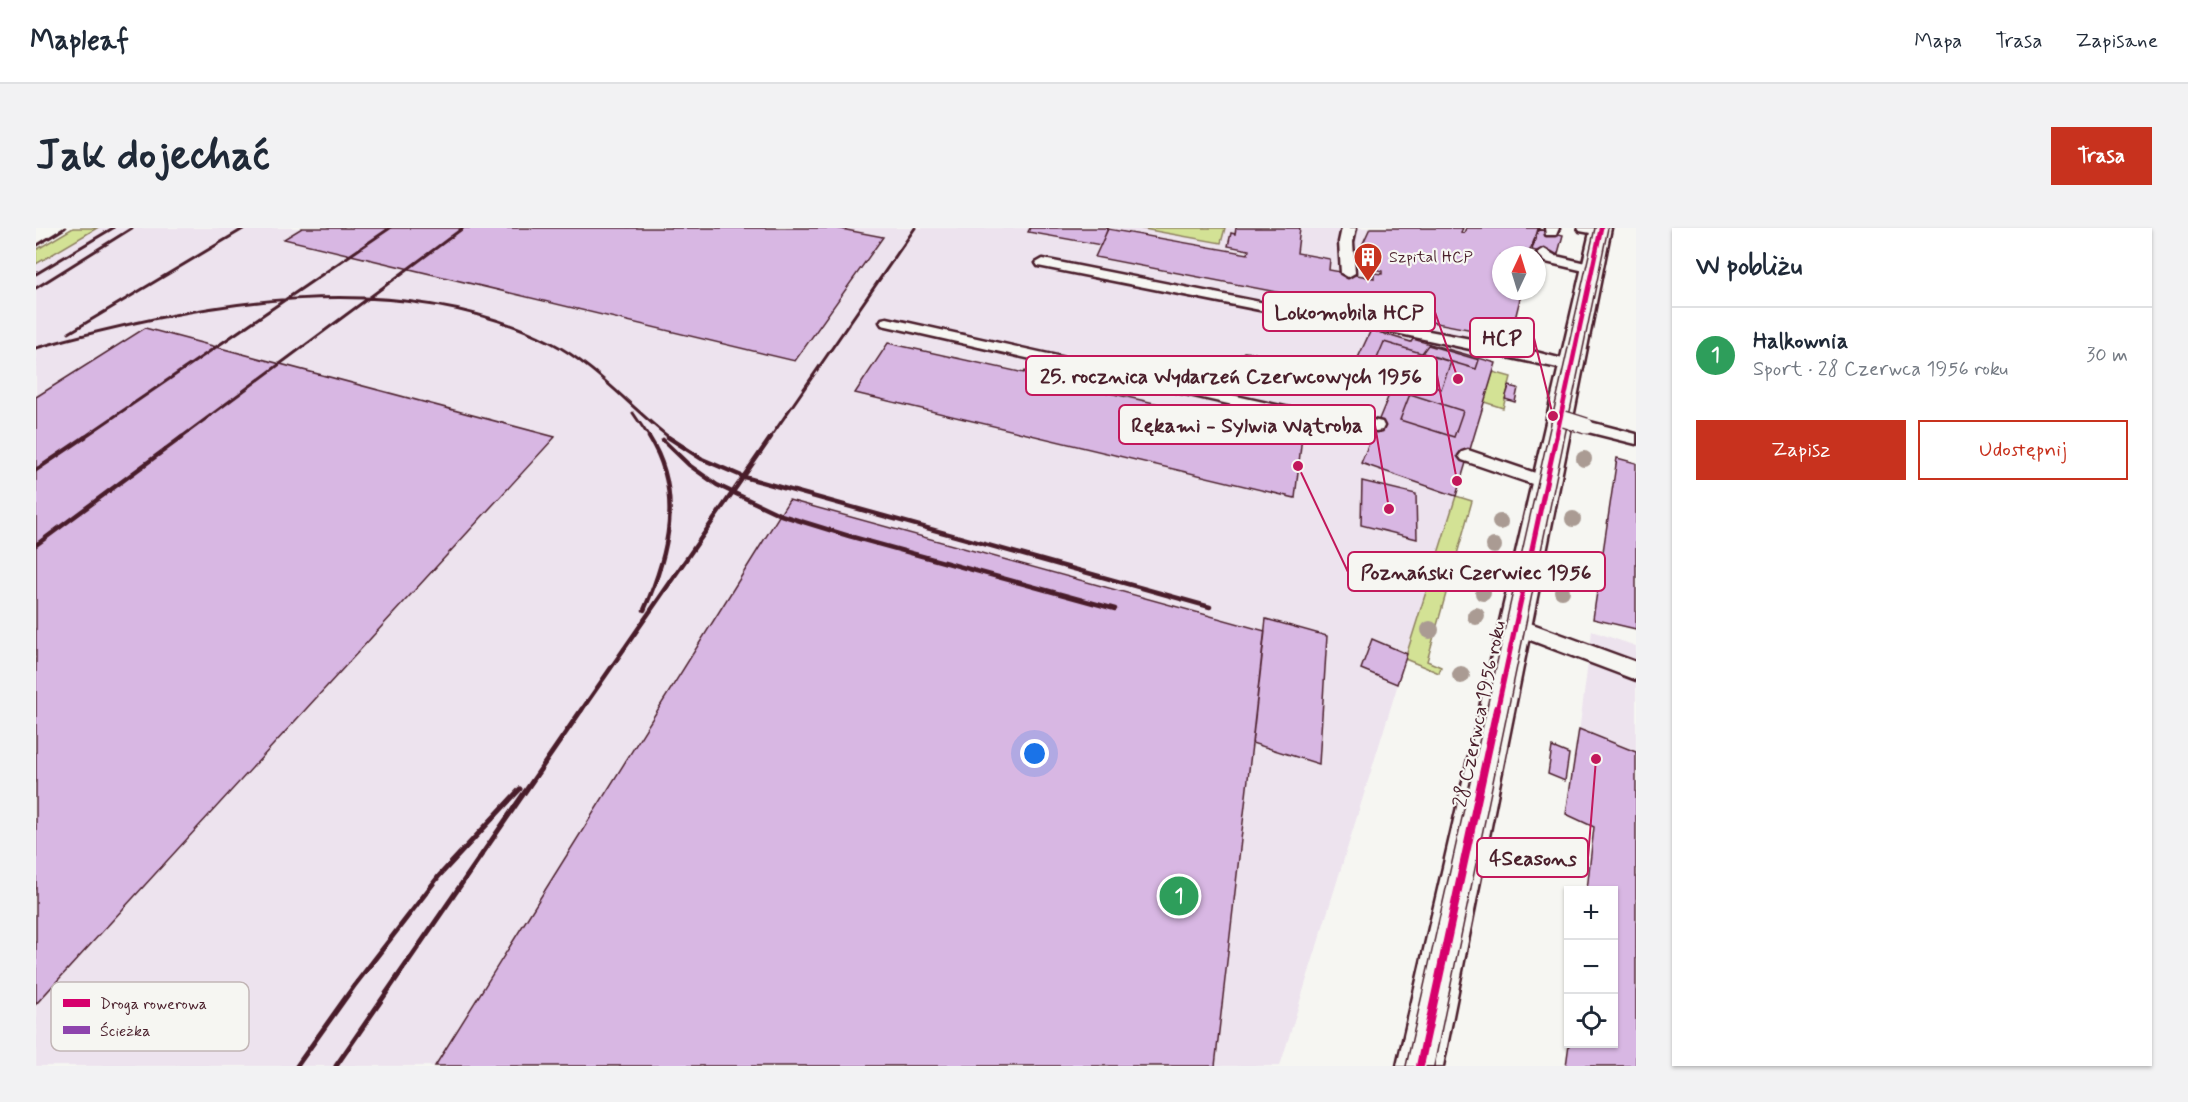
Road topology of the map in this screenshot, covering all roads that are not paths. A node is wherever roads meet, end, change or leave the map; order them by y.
1 (1349, 228) edge
2 (1596, 229) edge
3 (1546, 255) edge
4 (1043, 263) dead end
5 (1593, 269) junction
6 (1348, 273) dead end
7 (1346, 304) dead end
8 (1346, 320) junction
9 (887, 322) dead end
10 (1572, 366) junction
11 (1570, 421) junction
12 (1376, 426) dead end
13 (1636, 439) edge
14 (1468, 456) dead end
15 (1547, 483) junction
16 (1516, 626) junction
17 (1636, 671) edge
18 (1420, 1066) edge

1 - 6 lane
2 - 5 street, 28 Czerwca 1956 roku
3 - 5 lane
4 - 8 lane
5 - 10 street, 28 Czerwca 1956 roku
7 - 8 lane
8 - 10 lane
9 - 12 lane
10 - 11 street, 28 Czerwca 1956 roku
11 - 13 lane
11 - 15 street, 28 Czerwca 1956 roku
14 - 15 lane
15 - 16 street, 28 Czerwca 1956 roku
16 - 17 lane
16 - 18 street, 28 Czerwca 1956 roku

